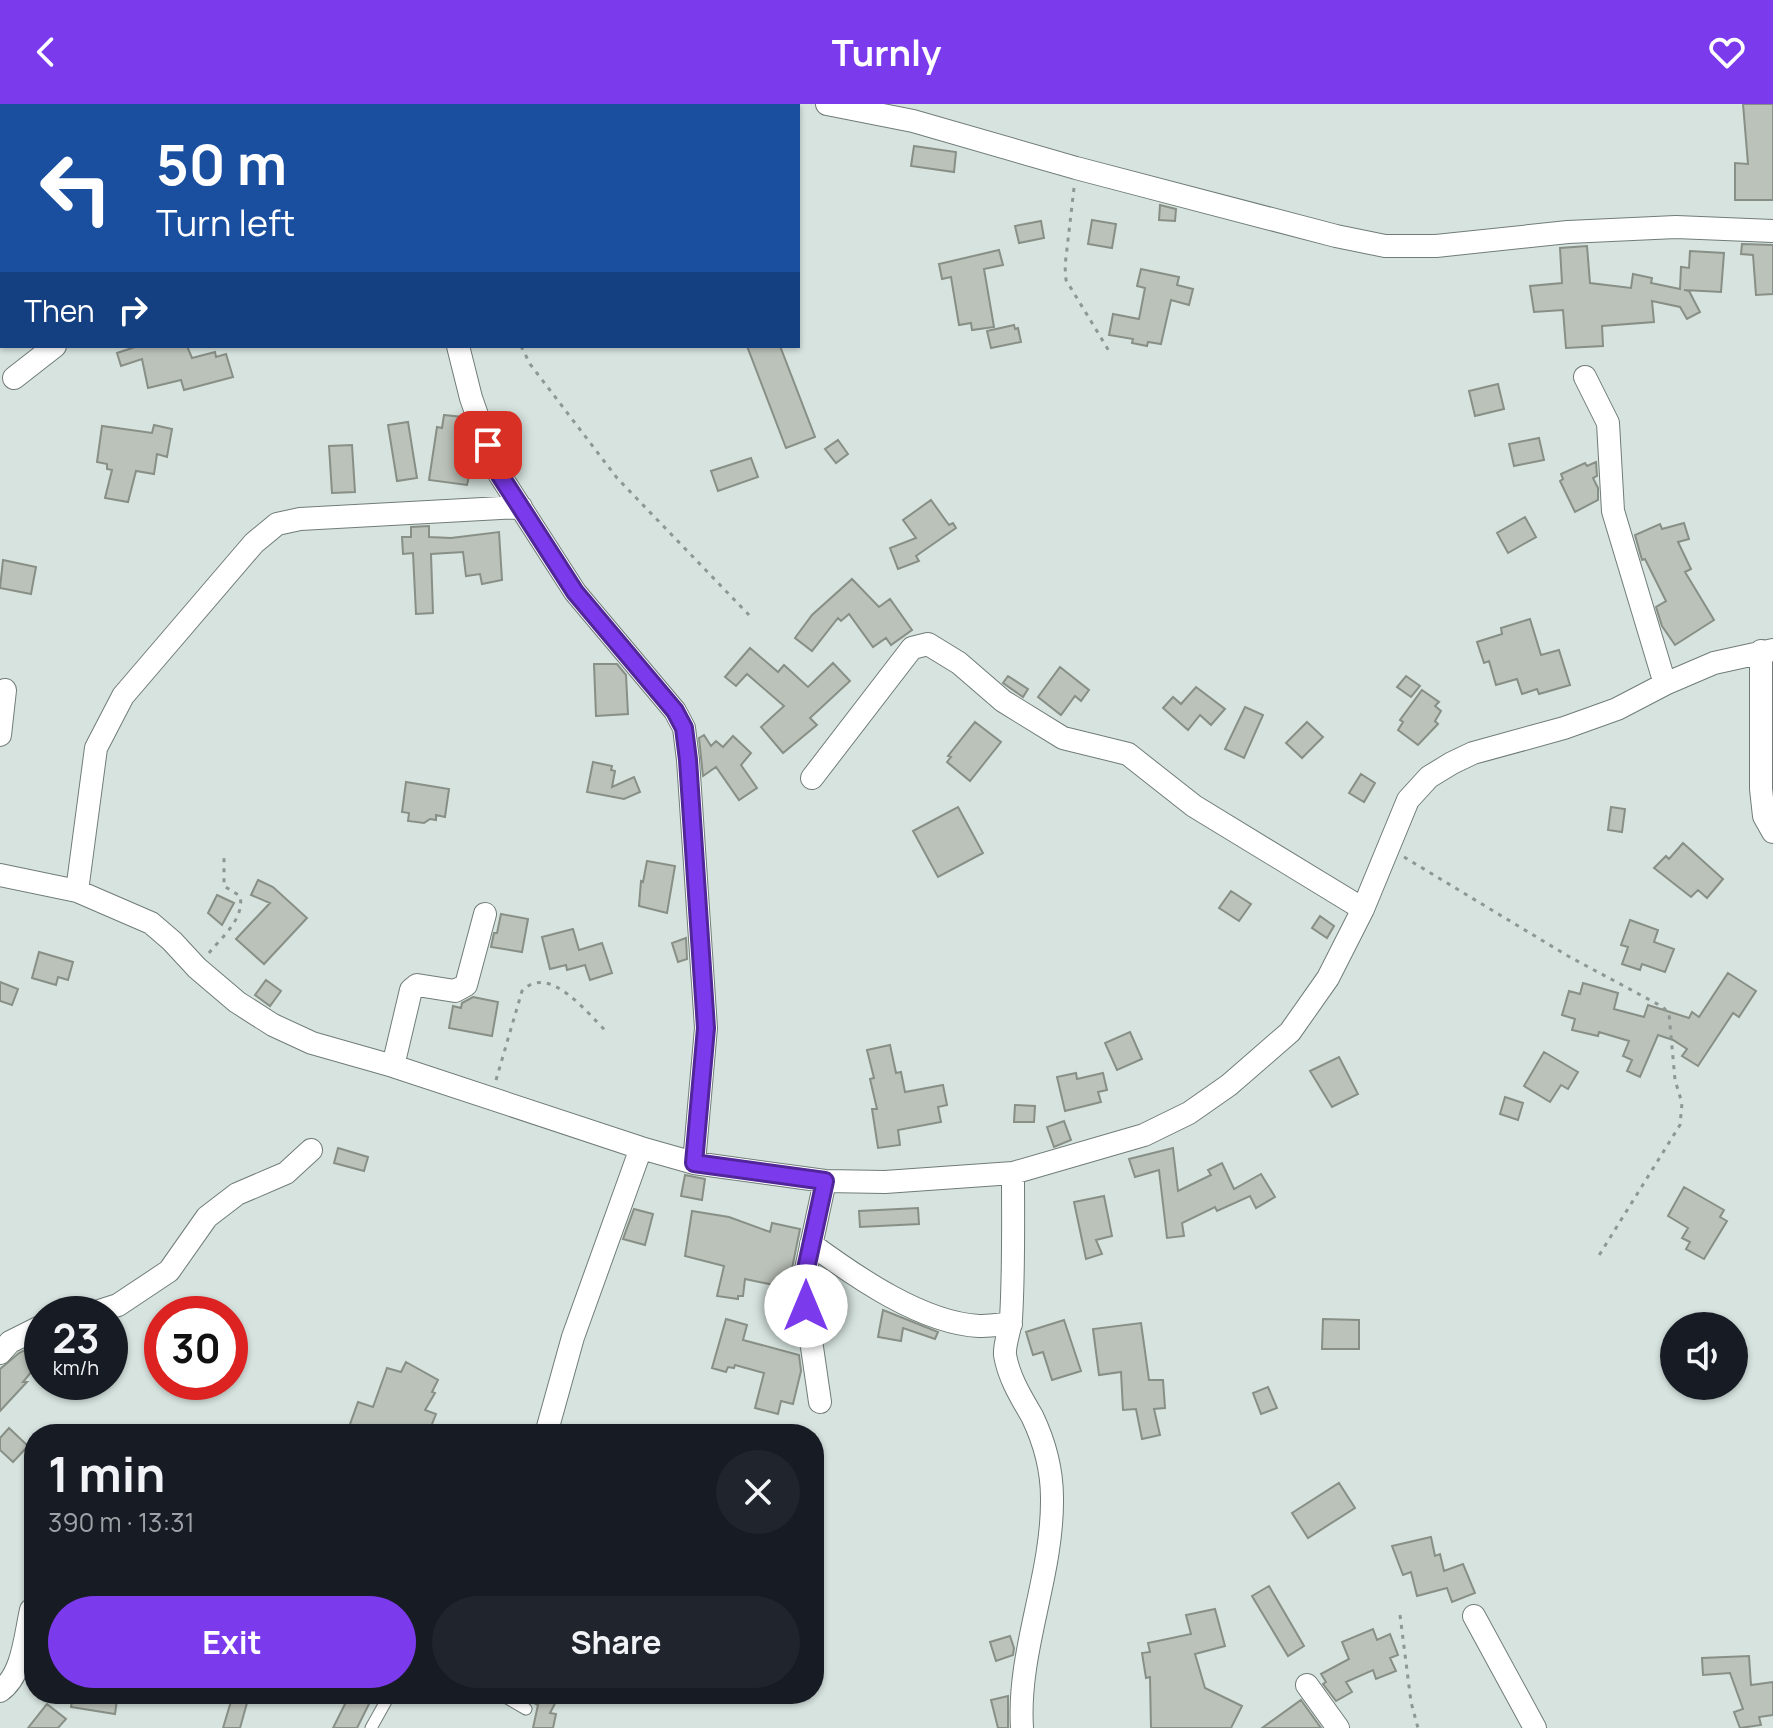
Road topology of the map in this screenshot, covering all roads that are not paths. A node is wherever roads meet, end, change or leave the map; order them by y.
1 (827, 104) edge
2 (916, 112) edge
3 (1773, 231) edge
4 (52, 348) edge
5 (458, 348) edge
6 (1585, 377) dead end
7 (14, 378) dead end
8 (521, 507) junction
9 (1767, 650) edge
10 (1665, 684) junction
11 (5, 690) dead end
12 (0, 735) edge
13 (812, 778) dead end
14 (1773, 832) edge
15 (0, 875) edge
16 (77, 891) junction
17 (1363, 909) junction
18 (485, 914) dead end
19 (393, 1066) junction
20 (641, 1148) junction
21 (311, 1150) dead end
22 (694, 1163) junction
23 (1013, 1173) junction
24 (825, 1181) junction
25 (811, 1244) junction
26 (128, 1298) edge
27 (1011, 1324) junction
28 (24, 1335) edge
29 (0, 1353) edge
30 (820, 1402) dead end
31 (549, 1424) edge
32 (1474, 1616) dead end
33 (24, 1639) edge
34 (1307, 1685) dead end
35 (0, 1691) edge
36 (384, 1704) edge
37 (517, 1704) edge
38 (526, 1709) dead end
39 (371, 1728) edge
40 (1022, 1728) edge
41 (1338, 1728) edge
42 (1535, 1728) edge

1 - 2 street
2 - 3 street
4 - 7 street
5 - 8 street
6 - 10 street
8 - 16 street
8 - 22 street
9 - 10 street
9 - 14 street
10 - 17 street
11 - 12 street
13 - 17 street
15 - 16 street
16 - 19 street
17 - 23 street
18 - 19 street
19 - 20 street
20 - 22 street
20 - 31 street
21 - 26 street
22 - 24 street
23 - 24 street
23 - 27 street
24 - 25 street
25 - 27 street
25 - 30 street
27 - 40 street
28 - 29 street
32 - 42 street
33 - 35 street
34 - 41 street
36 - 39 lane
37 - 38 lane

